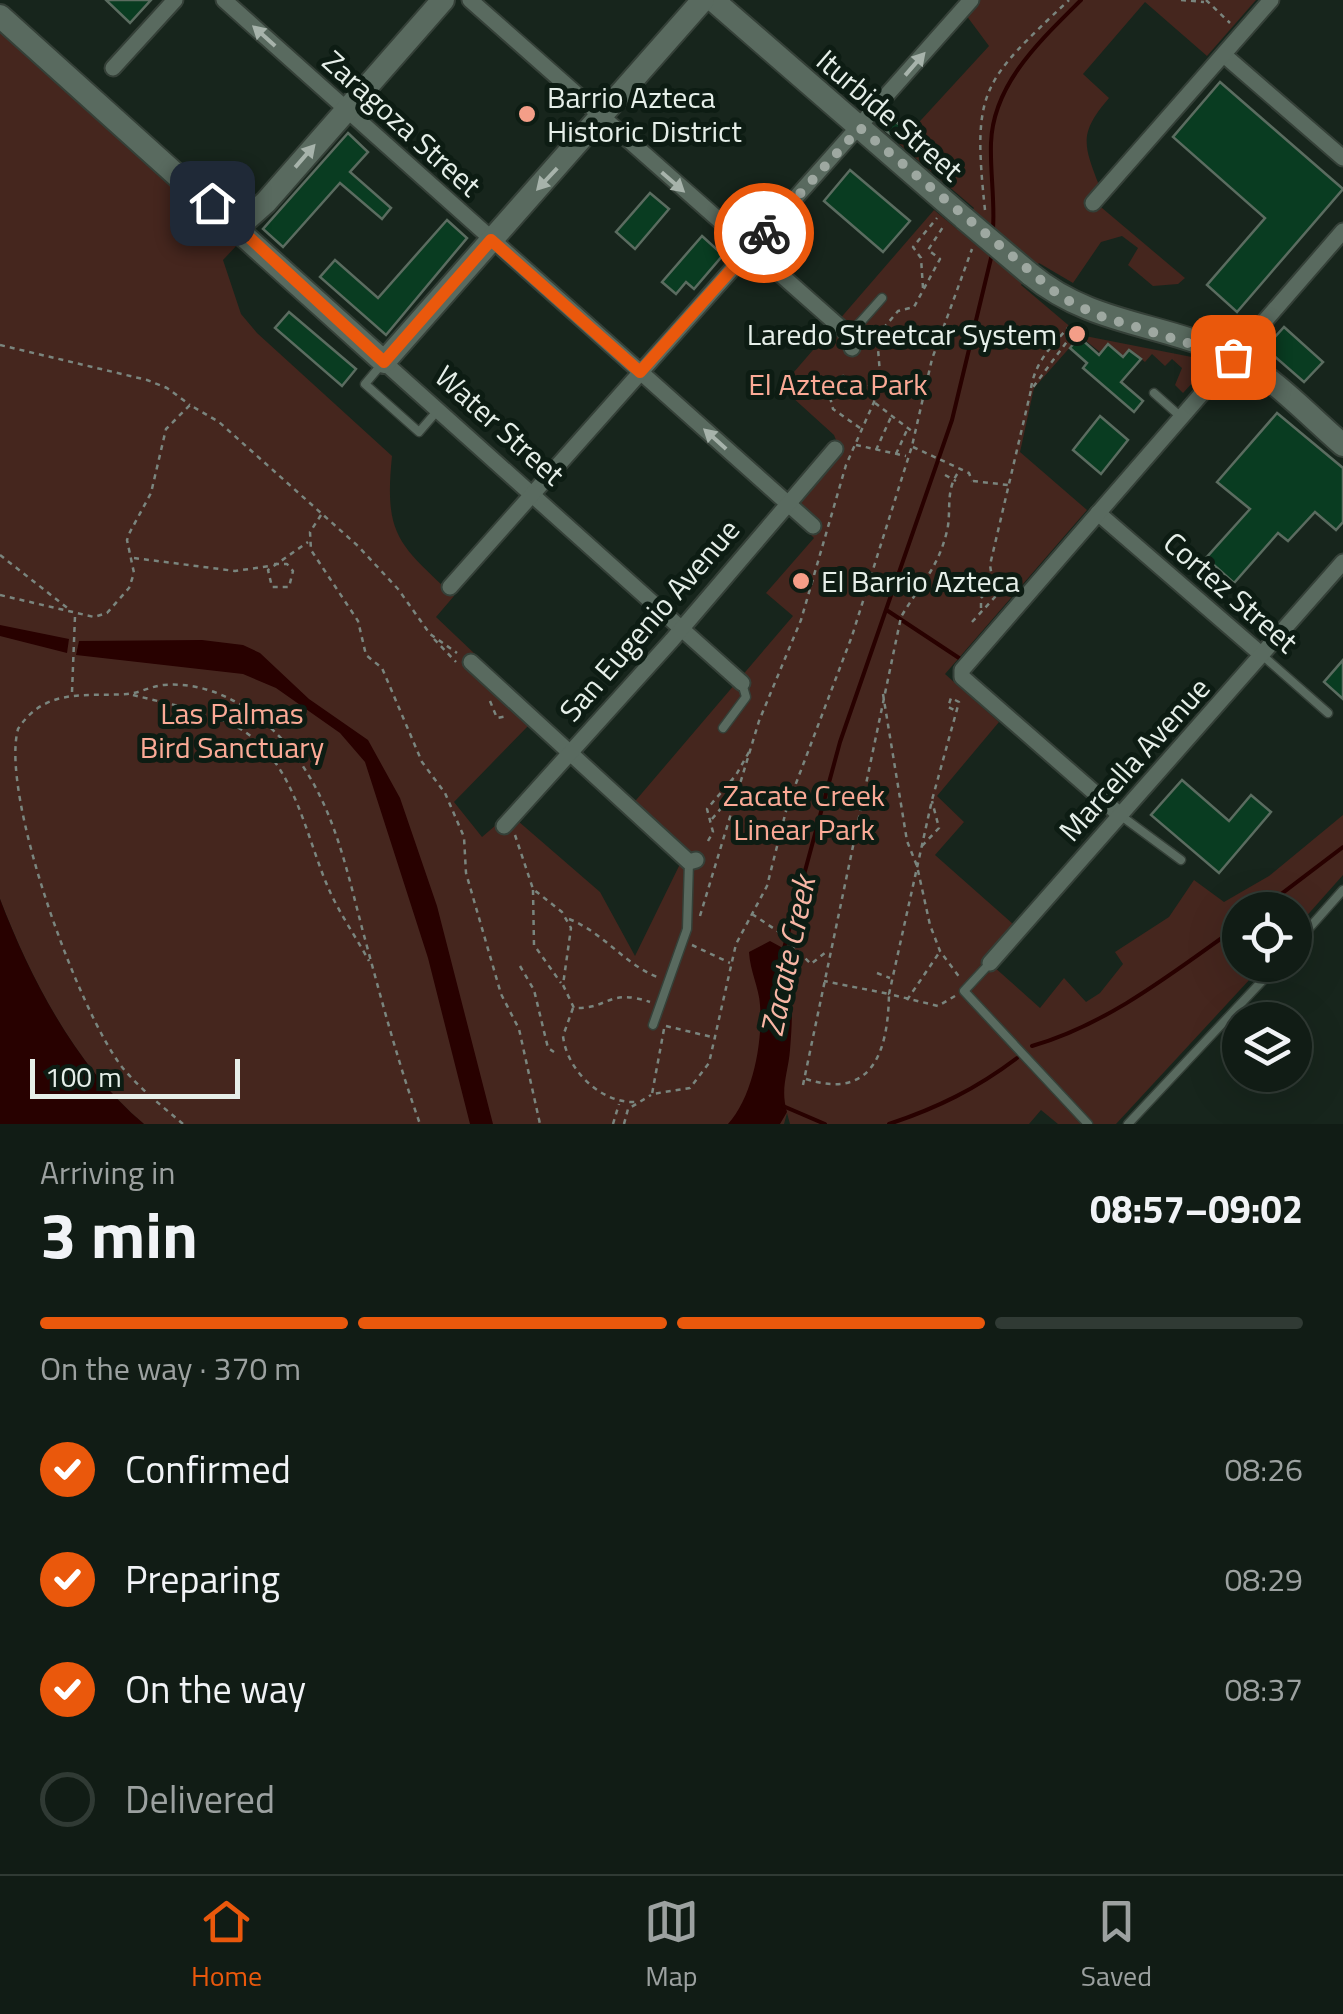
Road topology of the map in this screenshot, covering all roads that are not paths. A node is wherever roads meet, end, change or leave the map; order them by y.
1 (175, 0) edge
2 (224, 0) edge
3 (443, 0) edge
4 (470, 0) edge
5 (703, 0) edge
6 (712, 0) edge
7 (1271, 0) edge
8 (965, 2) edge
9 (0, 16) edge
10 (1224, 55) junction
11 (113, 68) dead end
12 (346, 110) junction
13 (602, 119) junction
14 (860, 128) junction
15 (1343, 158) edge
16 (1094, 203) dead end
17 (238, 227) junction
18 (1343, 231) edge
19 (491, 240) junction
20 (750, 248) junction
21 (882, 298) dead end
22 (850, 342) joint
23 (1233, 357) junction
24 (384, 362) junction
25 (640, 372) junction
26 (1154, 393) dead end
27 (438, 410) junction
28 (1182, 417) junction
29 (1343, 446) edge
30 (834, 449) dead end
31 (534, 495) junction
32 (788, 504) junction
33 (1098, 513) junction
34 (813, 526) dead end
35 (1343, 562) edge
36 (450, 587) dead end
37 (680, 628) junction
38 (1262, 656) junction
39 (471, 662) road end
40 (742, 682) joint
41 (1328, 713) dead end
42 (723, 728) dead end
43 (570, 752) junction
44 (1120, 815) junction
45 (507, 822) road end
46 (1181, 860) dead end
47 (692, 861) joint
48 (1343, 890) edge
49 (1312, 925) edge
50 (990, 963) joint
51 (1261, 982) edge
52 (653, 1024) dead end
53 (1088, 1124) edge
54 (1128, 1124) edge

1 - 11 street
12 -> 2 street, Zaragoza Street
3 - 12 street
4 - 13 street
5 - 13 street
6 - 14 street, Iturbide Street
7 - 10 street
14 -> 8 street
9 - 17 street, Water Street
10 - 15 street
10 - 16 street
17 -> 12 street
12 - 19 street, Zaragoza Street
13 -> 19 street
13 -> 20 street
14 - 20 street
14 - 23 street, Iturbide Street, bridge
17 - 24 street, Water Street
18 - 23 street
19 - 24 street
19 - 25 street, Zaragoza Street
20 - 22 street
20 - 25 street
21 - 22 lane
23 - 28 street
23 - 29 street, Iturbide Street
24 - 27 street, Water Street
24 - 27 lane
25 - 31 street
32 -> 25 street, Zaragoza Street
26 - 28 lane
27 - 31 street, Water Street
28 - 33 street
30 - 32 street, San Eugenio Avenue
31 - 36 street
31 - 37 street, Water Street
32 - 34 street, Zaragoza Street
32 - 37 street, San Eugenio Avenue
33 - 38 street, Cortez Street
33 - 44 street
35 - 38 street, Marcella Avenue
37 - 40 street, Water Street
37 - 43 street, San Eugenio Avenue
38 - 41 lane, Cortez Street
38 - 44 street, Marcella Avenue
39 - 43 street
40 - 42 lane, Water Street
43 - 45 street, San Eugenio Avenue
43 - 47 street
44 - 46 lane
44 - 50 street, Marcella Avenue
47 - 52 lane
48 - 49 lane
50 - 53 lane, Marcella Avenue
51 - 54 lane

